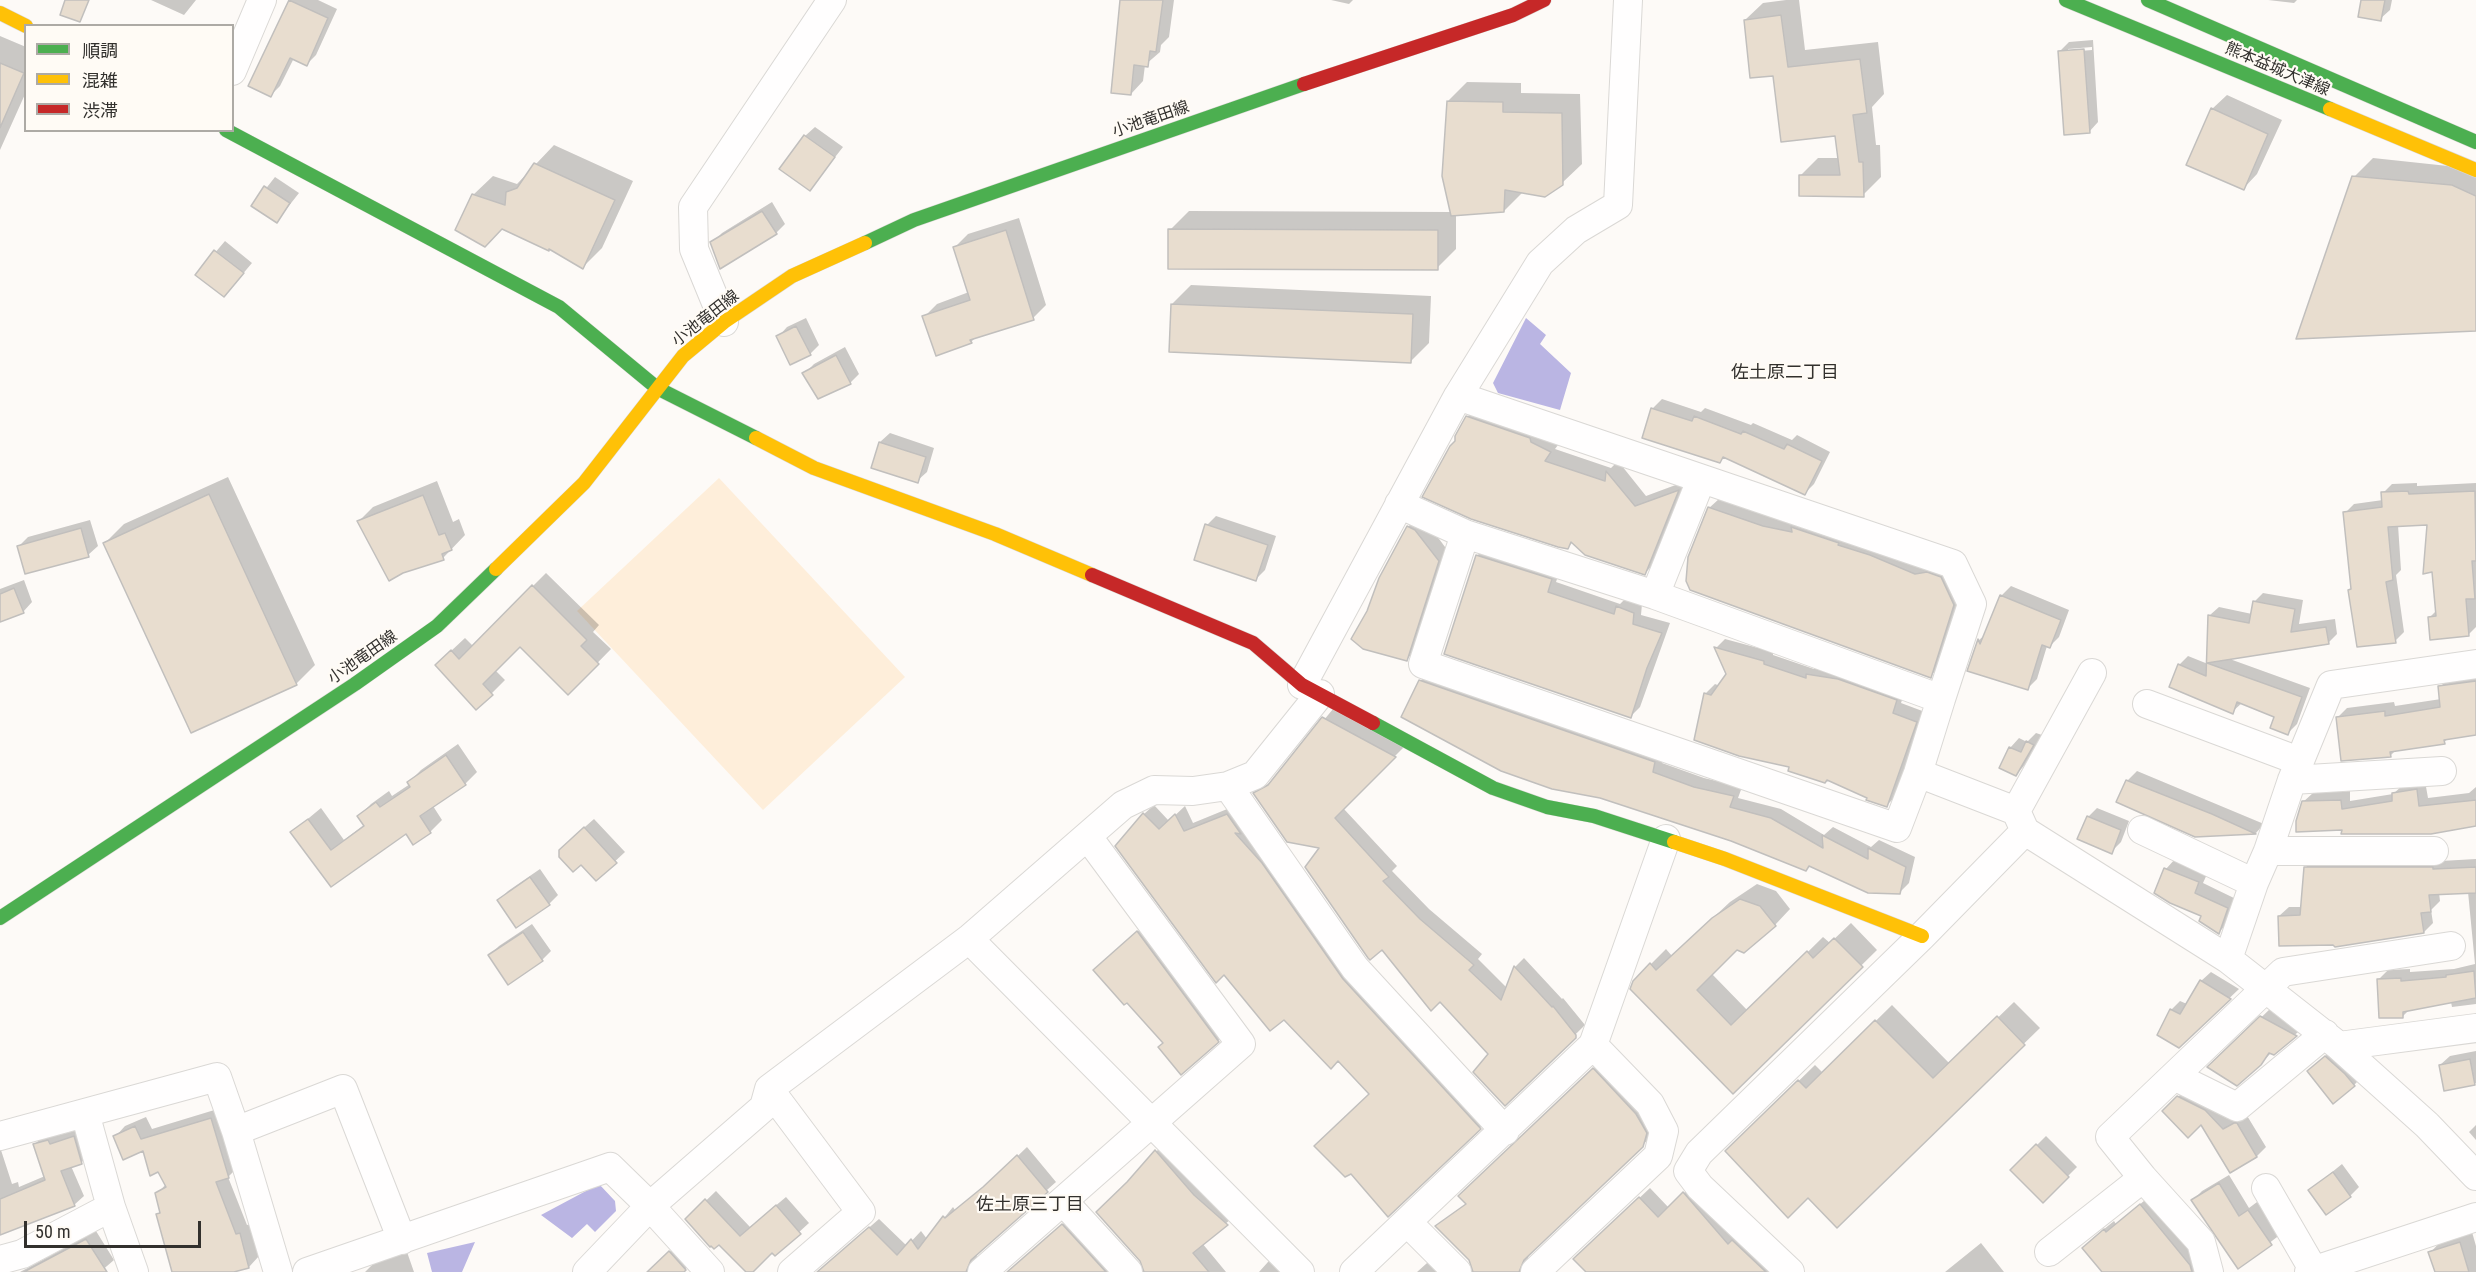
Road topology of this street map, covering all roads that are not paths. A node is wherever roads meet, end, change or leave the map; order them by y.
1 (262, 0) edge
2 (832, 0) edge
3 (1544, 0) edge
4 (1628, 0) edge
5 (2066, 0) edge
6 (2148, 0) edge
7 (0, 13) edge
8 (24, 25) edge
9 (234, 66) edge
10 (230, 132) edge
11 (2476, 142) edge
12 (2476, 170) edge
13 (724, 321) junction
14 (657, 388) junction
15 (1458, 396) junction
16 (1701, 480) junction
17 (1399, 504) junction
18 (1465, 534) junction
19 (1655, 595) junction
20 (2476, 664) edge
21 (2092, 673) dead end
22 (1311, 690) junction
23 (1941, 699) junction
24 (2147, 704) dead end
25 (2295, 770) junction
26 (2442, 771) dead end
27 (1918, 773) junction
28 (1228, 786) junction
29 (2020, 821) junction
30 (2142, 830) dead end
31 (1088, 837) junction
32 (1666, 839) junction
33 (2268, 851) junction
34 (2434, 851) dead end
35 (2254, 883) junction
36 (0, 918) edge
37 (1923, 936) junction
38 (969, 939) junction
39 (2451, 946) dead end
40 (2228, 960) junction
41 (2266, 989) junction
42 (2476, 1028) edge
43 (2332, 1040) junction
44 (1593, 1045) junction
45 (2174, 1076) junction
46 (769, 1089) junction
47 (85, 1113) junction
48 (1152, 1124) junction
49 (236, 1131) junction
50 (1505, 1131) junction
51 (0, 1136) edge
52 (2476, 1176) edge
53 (2143, 1178) junction
54 (2266, 1188) dead end
55 (1063, 1201) junction
56 (650, 1206) junction
57 (111, 1207) junction
58 (2476, 1217) edge
59 (1407, 1222) junction
60 (402, 1240) junction
61 (2049, 1252) dead end
62 (0, 1260) edge
63 (2311, 1271) edge
64 (134, 1272) edge
65 (278, 1272) edge
66 (307, 1272) edge
67 (587, 1272) edge
68 (710, 1272) edge
69 (792, 1272) edge
70 (982, 1272) edge
71 (1128, 1272) edge
72 (1299, 1272) edge
73 (1354, 1272) edge
74 (1457, 1272) edge
75 (1535, 1272) edge
76 (1790, 1272) edge
77 (2209, 1272) edge

1 - 9 street
2 - 13 street
3 - 13 main road, 小池竜田線
4 - 15 street
5 - 12 main road, 熊本益城大津線
6 - 11 main road, 熊本益城大津線
7 - 8 main road
10 - 14 main road
13 - 14 main road, 小池竜田線
14 - 22 main road
14 - 36 main road, 小池竜田線
15 - 16 street
15 - 17 street
16 - 19 street
16 - 23 street
17 - 18 street
17 - 22 street
18 - 19 street
18 - 27 street
19 - 23 street
20 - 25 street
21 - 29 street
22 - 28 street
22 - 32 main road
23 - 27 street
24 - 25 street
25 - 26 street
25 - 33 street
27 - 29 street
28 - 31 street
28 - 50 street
29 - 37 street
29 - 40 street
30 - 35 street
31 - 38 street
31 - 48 street
32 - 37 main road
32 - 44 street
33 - 34 street
33 - 35 street
35 - 40 street
37 - 76 street
38 - 46 street
38 - 48 street
39 - 41 street
40 - 41 street
41 - 43 street
41 - 45 street
42 - 43 street
43 - 45 street
43 - 52 street
44 - 50 street
44 - 75 street
45 - 53 street
46 - 56 street
46 - 69 street
47 - 49 street
47 - 51 street
47 - 57 street
48 - 55 street
48 - 72 street
49 - 60 street
49 - 65 street
50 - 59 street
53 - 61 street
53 - 77 street
54 - 63 street
55 - 70 street
55 - 71 street
56 - 60 street
56 - 67 street
56 - 68 street
57 - 62 street
57 - 64 street
58 - 63 street
59 - 73 street
59 - 74 street
60 - 66 street

